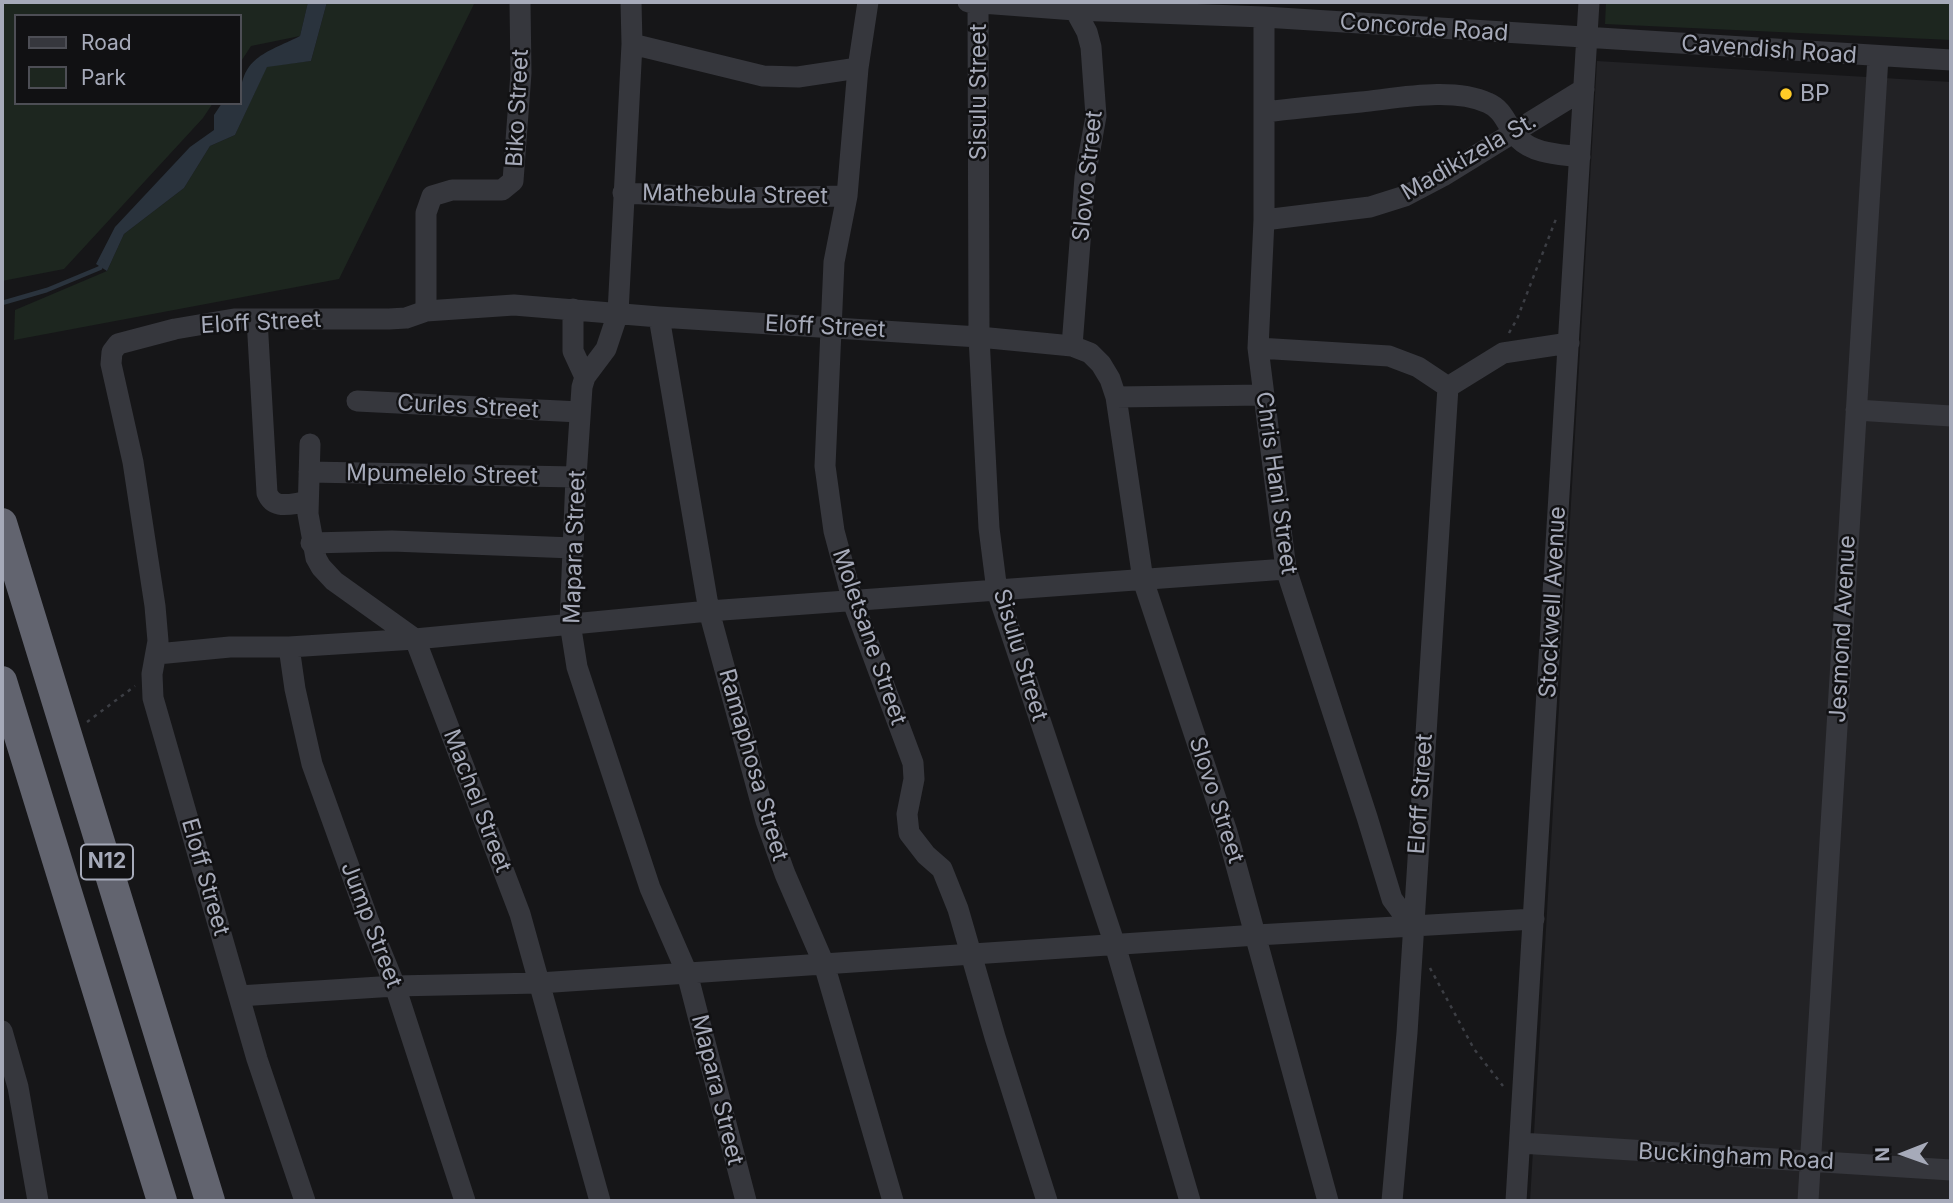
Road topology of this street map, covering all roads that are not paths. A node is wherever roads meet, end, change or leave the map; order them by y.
1 (520, 2) edge
2 (631, 2) edge
3 (867, 2) edge
4 (968, 2) edge
5 (1589, 2) edge
6 (978, 3) edge
7 (1074, 6) edge
8 (1265, 17) junction
9 (1587, 39) junction
10 (632, 44) junction
11 (1878, 57) junction
12 (1951, 61) edge
13 (858, 68) junction
14 (1584, 89) junction
15 (1265, 112) junction
16 (1513, 131) junction
17 (1580, 157) junction
18 (623, 193) junction
19 (847, 196) junction
20 (1264, 220) junction
21 (573, 309) junction
22 (426, 311) junction
23 (618, 313) junction
24 (659, 317) junction
25 (257, 318) junction
26 (830, 328) junction
27 (979, 337) junction
28 (1569, 343) junction
29 (1072, 346) junction
30 (1258, 348) junction
31 (585, 377) junction
32 (1448, 387) junction
33 (1263, 395) junction
34 (1116, 397) junction
35 (357, 401) dead end
36 (1856, 410) junction
37 (580, 412) junction
38 (1951, 416) edge
39 (310, 444) dead end
40 (309, 472) junction
41 (576, 477) junction
42 (307, 502) junction
43 (2, 523) edge
44 (312, 542) junction
45 (573, 548) junction
46 (1286, 569) junction
47 (1143, 580) junction
48 (997, 591) junction
49 (853, 602) junction
50 (709, 611) junction
51 (570, 623) junction
52 (415, 639) junction
53 (289, 647) junction
54 (155, 664) junction
55 (2, 681) edge
56 (1534, 919) junction
57 (1412, 926) junction
58 (1257, 935) junction
59 (1115, 945) junction
60 (971, 955) junction
61 (824, 964) junction
62 (687, 973) junction
63 (539, 983) junction
64 (396, 986) junction
65 (239, 996) junction
66 (2, 1031) edge
67 (10, 1087) edge
68 (1520, 1143) junction
69 (1811, 1161) junction
70 (1951, 1170) edge
71 (38, 1201) edge
72 (162, 1201) edge
73 (210, 1201) edge
74 (305, 1201) edge
75 (465, 1201) edge
76 (600, 1201) edge
77 (746, 1201) edge
78 (893, 1201) edge
79 (1046, 1201) edge
80 (1190, 1201) edge
81 (1328, 1201) edge
82 (1392, 1201) edge
83 (1516, 1201) edge
84 (1808, 1201) edge

1 - 22 street, Biko Street
2 - 10 street, Mapara Street
3 - 13 street, Moletsane Street
4 - 6 street, Concorde Road
5 - 9 street, Stockwell Avenue
6 - 7 street, Concorde Road
6 - 27 street, Sisulu Street
7 - 8 street, Concorde Road
7 - 29 street, Slovo Street
8 - 9 street, Concorde Road
8 - 15 street, Chris Hani Street
9 - 11 street, Cavendish Road
9 - 14 street, Stockwell Avenue
10 - 13 street
10 - 18 street, Mapara Street
11 - 12 street, Cavendish Road
11 - 36 street, Jesmond Avenue
13 - 19 street, Moletsane Street
14 - 16 street, Madikizela St.
14 - 17 street, Stockwell Avenue
15 - 16 street
15 - 20 street, Chris Hani Street
16 - 17 street
16 - 20 street, Madikizela St.
17 - 28 street, Stockwell Avenue
18 - 19 street, Mathebula Street
18 - 23 street, Mapara Street
19 - 26 street, Moletsane Street
20 - 30 street, Chris Hani Street
21 - 22 street, Eloff Street
21 - 23 street, Eloff Street
21 - 31 street
22 - 25 street, Eloff Street
23 - 24 street, Eloff Street
23 - 31 street, Mapara Street
24 - 26 street, Eloff Street
24 - 50 street, Ramaphosa Street
25 - 42 street
25 - 54 street, Eloff Street
26 - 27 street, Eloff Street
26 - 49 street, Moletsane Street
27 - 29 street, Eloff Street
27 - 48 street, Sisulu Street
28 - 32 street
28 - 56 street, Stockwell Avenue
29 - 34 street, Eloff Street
30 - 32 street
30 - 33 street, Chris Hani Street
31 - 37 street, Mapara Street
32 - 57 street, Eloff Street
33 - 34 street
33 - 46 street, Chris Hani Street
34 - 47 street, Slovo Street
35 - 37 street, Curles Street
36 - 38 street
36 - 69 street, Jesmond Avenue
37 - 41 street, Mapara Street
39 - 40 street
40 - 41 street, Mpumelelo Street
40 - 42 street
41 - 45 street, Mapara Street
42 - 44 street
43 - 73 highway, N12
44 - 45 street
44 - 52 street
45 - 51 street, Mapara Street
46 - 47 street
46 - 57 street, Chris Hani Street
47 - 48 street
47 - 58 street, Slovo Street
48 - 49 street
48 - 59 street, Sisulu Street
49 - 50 street
49 - 60 street, Moletsane Street
50 - 51 street
50 - 61 street, Ramaphosa Street
51 - 52 street
51 - 62 street, Mapara Street
52 - 53 street
52 - 63 street, Machel Street
53 - 54 street
53 - 64 street, Jump Street
54 - 65 street, Eloff Street
55 - 72 highway, N12
56 - 57 street
56 - 68 street, Stockwell Avenue
57 - 58 street
57 - 82 street, Eloff Street
58 - 59 street
58 - 81 street, Slovo Street
59 - 60 street
59 - 80 street, Sisulu Street
60 - 61 street
60 - 79 street, Moletsane Street
61 - 62 street
61 - 78 street, Ramaphosa Street
62 - 63 street
62 - 77 street, Mapara Street
63 - 64 street
63 - 76 street, Machel Street
64 - 65 street
64 - 75 street, Jump Street
65 - 74 street, Eloff Street
66 - 67 street
67 - 71 street
68 - 69 street, Buckingham Road
68 - 83 street, Stockwell Avenue
69 - 70 street, Buckingham Road
69 - 84 street, Jesmond Avenue

